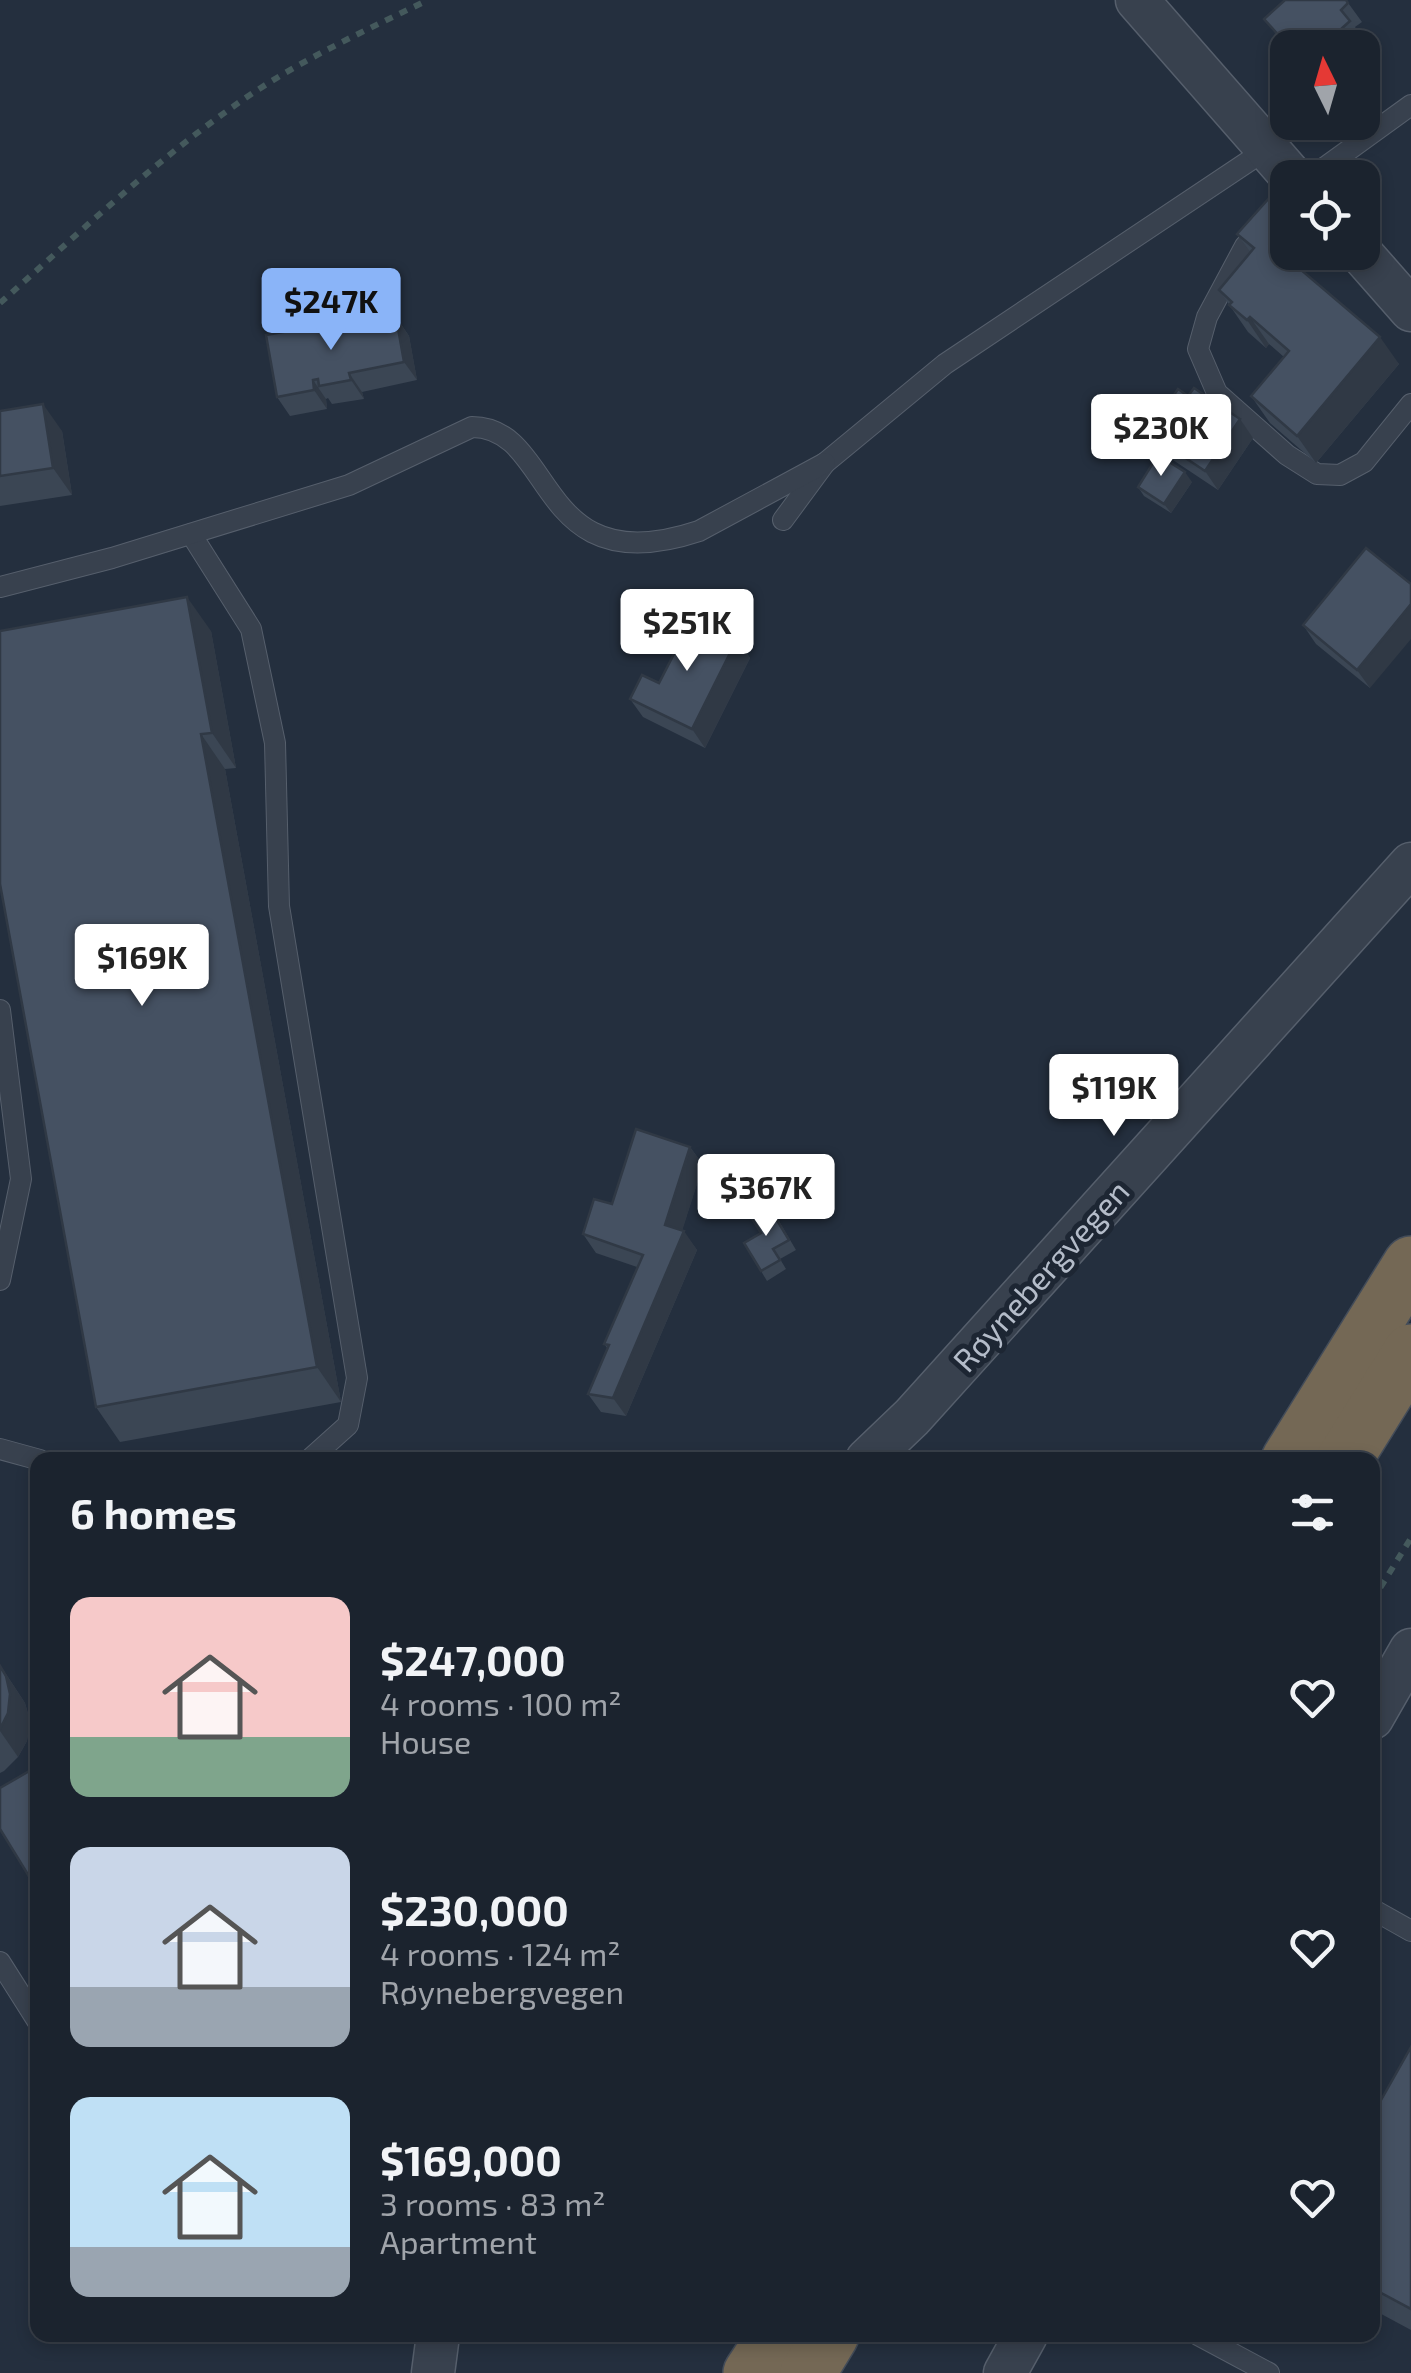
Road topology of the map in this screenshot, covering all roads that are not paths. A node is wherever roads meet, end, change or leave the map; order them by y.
1 (1137, 0) edge
2 (1411, 105) edge
3 (1277, 160) edge
4 (1335, 160) edge
5 (1270, 169) edge
6 (1270, 219) edge
7 (1376, 270) edge
8 (1411, 310) edge
9 (1411, 404) edge
10 (825, 464) junction
11 (782, 520) dead end
12 (191, 534) junction
13 (0, 587) edge
14 (1411, 864) edge
15 (0, 1010) edge
16 (1411, 1264) edge
17 (0, 1280) edge
18 (1411, 1352) edge
19 (0, 1449) edge
20 (318, 1452) edge
21 (875, 1452) edge
22 (1294, 1452) edge
23 (1349, 1452) edge
24 (30, 1457) edge
25 (1411, 1650) edge
26 (1380, 1704) edge
27 (1380, 1913) edge
28 (1411, 1931) edge
29 (0, 1962) edge
30 (30, 2009) edge
31 (437, 2342) edge
32 (772, 2342) edge
33 (828, 2342) edge
34 (1022, 2342) edge
35 (1211, 2342) edge
36 (433, 2373) edge
37 (752, 2373) edge
38 (808, 2373) edge
39 (1005, 2373) edge
40 (1269, 2373) edge

1 - 3 street
2 - 4 lane
5 - 10 lane
6 - 9 lane
7 - 8 street
10 - 11 lane
10 - 12 lane
12 - 13 lane
12 - 20 lane
14 - 21 street, Røynebergvegen
15 - 17 lane
16 - 22 highway
18 - 23 highway
19 - 24 lane
25 - 26 street
27 - 28 lane
29 - 30 lane
31 - 36 street
32 - 37 highway
33 - 38 highway
34 - 39 street
35 - 40 lane

